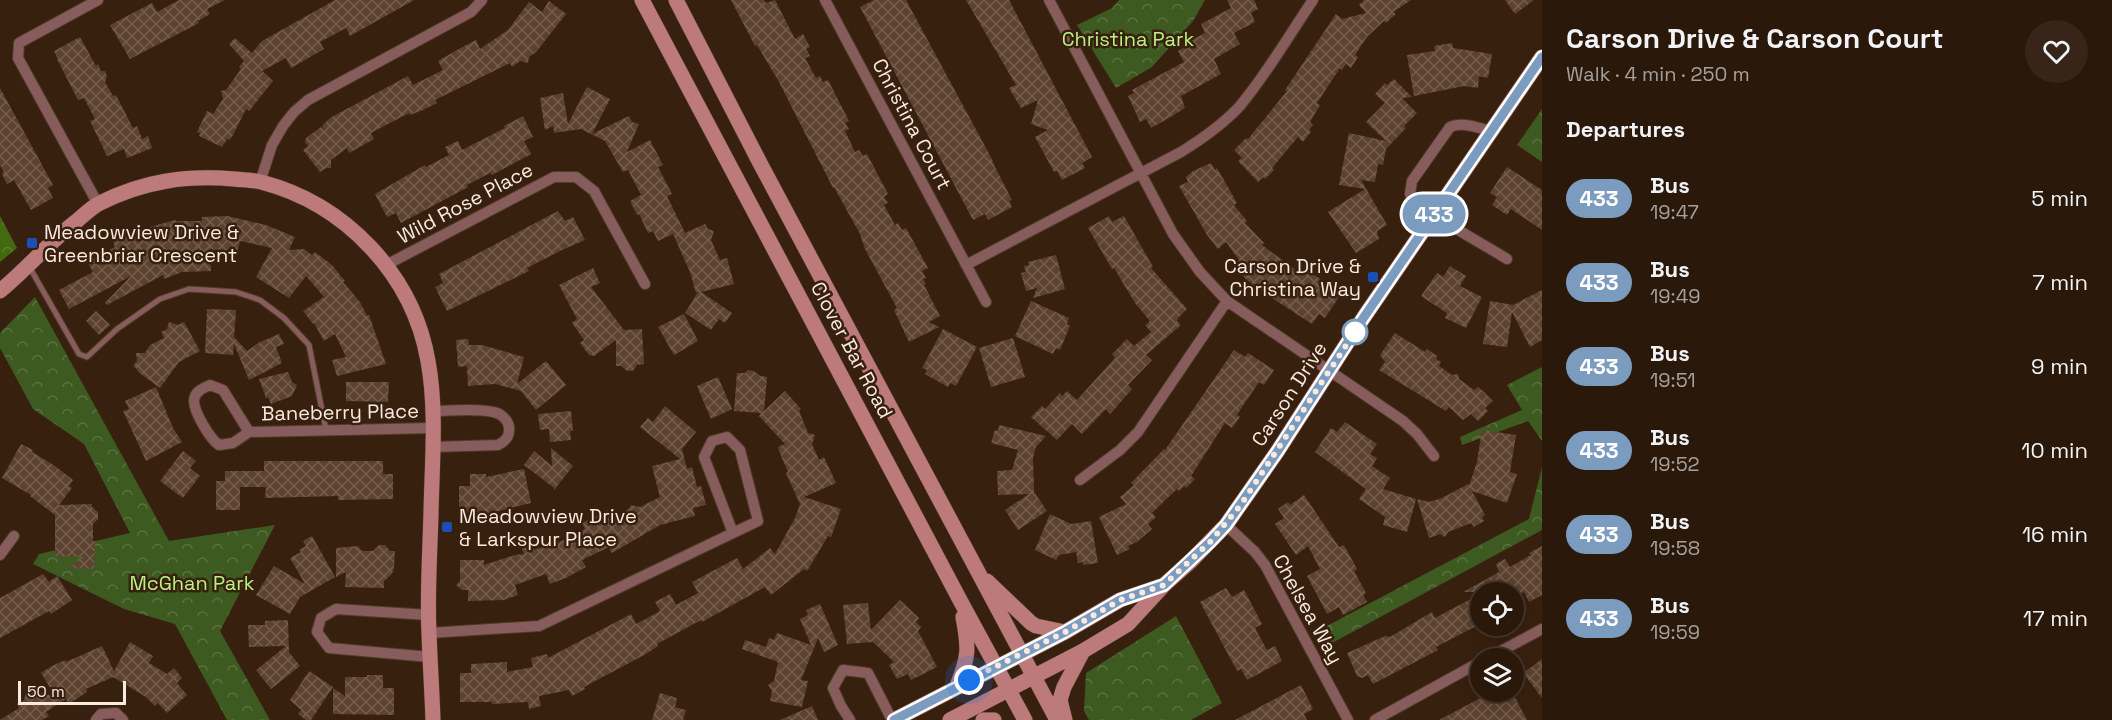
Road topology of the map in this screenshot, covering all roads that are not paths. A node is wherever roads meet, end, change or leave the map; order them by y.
1 (98, 0) edge
2 (482, 0) edge
3 (642, 0) edge
4 (676, 0) edge
5 (682, 0) edge
6 (825, 0) edge
7 (1049, 0) edge
8 (1313, 0) edge
9 (686, 18) junction
10 (1542, 57) edge
11 (1491, 131) junction
12 (1140, 173) junction
13 (260, 182) junction
14 (98, 204) junction
15 (1434, 213) junction
16 (1507, 259) dead end
17 (28, 264) junction
18 (387, 265) junction
19 (966, 265) junction
20 (645, 284) dead end
21 (0, 291) edge
22 (1227, 301) junction
23 (986, 302) dead end
24 (1330, 370) junction
25 (432, 411) junction
26 (432, 428) junction
27 (326, 430) junction
28 (249, 432) junction
29 (432, 447) junction
30 (1434, 456) dead end
31 (1080, 480) dead end
32 (1226, 525) junction
33 (733, 533) junction
34 (14, 536) dead end
35 (0, 555) edge
36 (976, 569) junction
37 (1164, 585) junction
38 (961, 602) junction
39 (429, 615) junction
40 (1542, 629) edge
41 (1065, 632) junction
42 (429, 633) junction
43 (1507, 648) edge
44 (1083, 651) junction
45 (1020, 654) junction
46 (430, 657) junction
47 (997, 666) junction
48 (1470, 668) edge
49 (1034, 677) junction
50 (957, 686) junction
51 (1009, 689) junction
52 (96, 720) edge
53 (123, 720) edge
54 (433, 720) edge
55 (850, 720) edge
56 (893, 720) edge
57 (950, 720) edge
58 (983, 720) edge
59 (994, 720) edge
60 (1025, 720) edge
61 (1057, 720) edge
62 (1065, 720) edge
63 (1348, 720) edge
64 (1374, 720) edge

1 - 14 street
2 - 13 street
3 - 38 street, Clover Bar Road
4 - 9 street, Clover Bar Road
5 - 9 lane
6 - 19 street, Christina Court
7 - 12 street
8 - 12 street
9 - 36 street, Clover Bar Road
10 - 11 street, Carson Drive
11 - 15 street, Carson Drive
11 - 15 street
12 - 19 street
12 - 22 street
13 - 14 street
13 - 18 street
14 - 17 street
15 - 16 street
15 - 24 street, Carson Drive
17 - 21 street
17 - 27 lane
18 - 20 street, Wild Rose Place
18 - 25 street
19 - 23 street, Christina Court
22 - 24 street
22 - 31 street
24 - 30 street
24 - 32 street, Carson Drive
25 - 26 street
25 - 29 street
26 - 27 street, Baneberry Place
26 - 29 street
27 - 28 street, Baneberry Place
28 - 28 street, Baneberry Place
29 - 39 street
32 - 37 street, Carson Drive
32 - 63 street, Chelsea Way
33 - 33 street
33 - 42 street
34 - 35 street
36 - 41 street
36 - 45 street, Clover Bar Road
37 - 41 street, Carson Drive
37 - 44 street, Carson Drive
38 - 47 street, Clover Bar Road
38 - 50 street
39 - 42 street
39 - 46 street
40 - 43 street
41 - 45 street, Carson Drive
42 - 46 street
44 - 49 street, Carson Drive
44 - 62 street
45 - 47 street, Carson Drive
45 - 49 street, Clover Bar Road
46 - 54 street
47 - 50 street, Carson Drive
47 - 51 street, Clover Bar Road
48 - 64 street
49 - 51 street, Carson Drive
49 - 61 street, Clover Bar Road
50 - 56 street, Carson Drive
51 - 57 street, Carson Drive
51 - 60 street, Clover Bar Road
52 - 53 street
55 - 56 street
58 - 59 street

